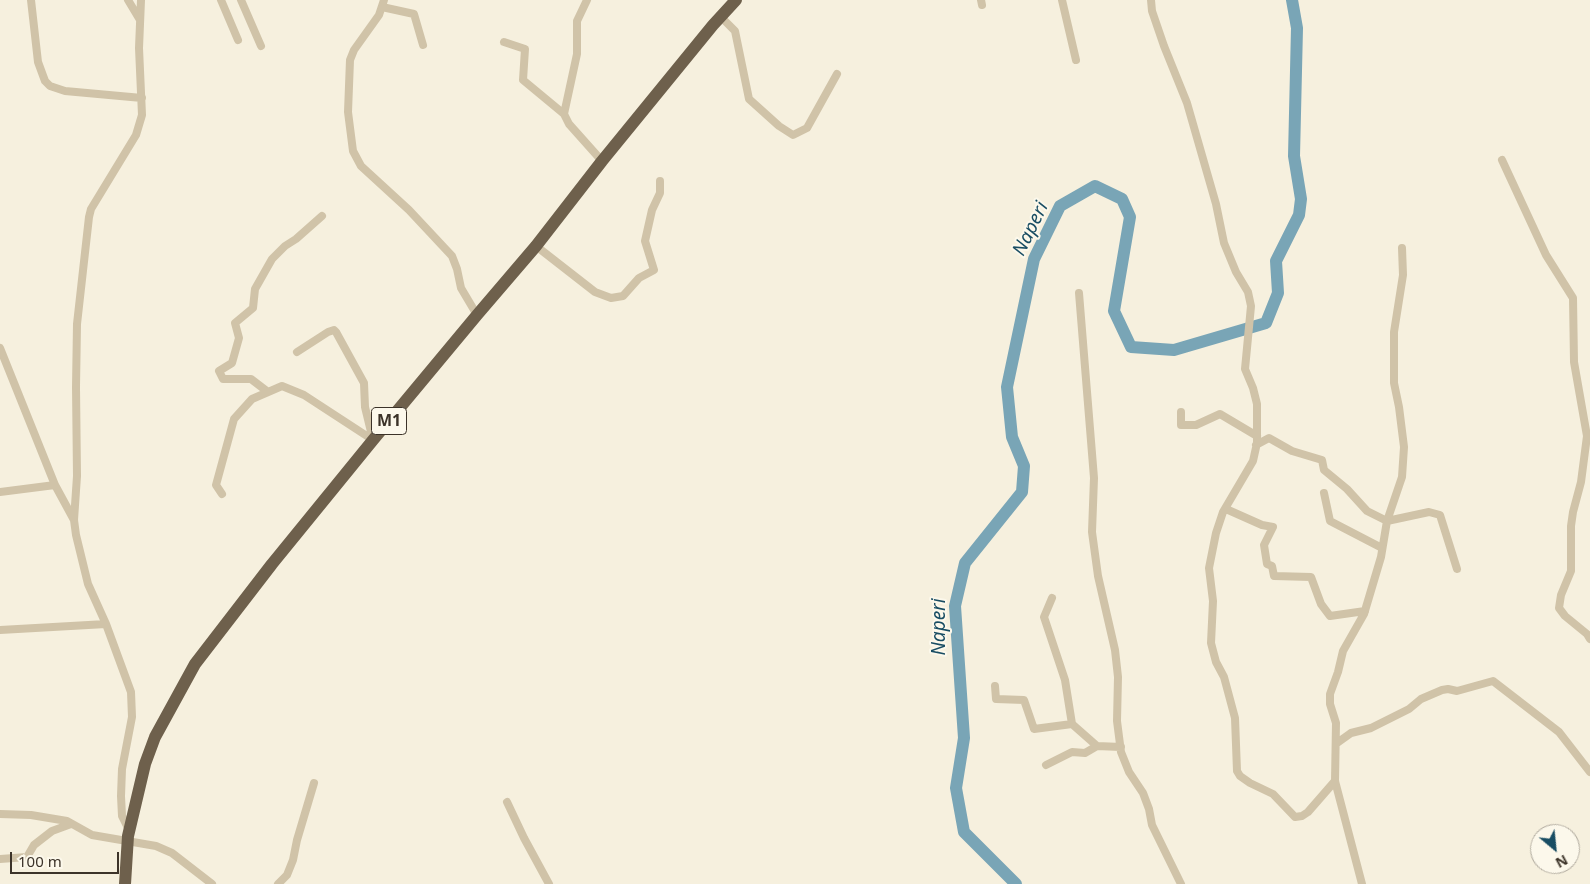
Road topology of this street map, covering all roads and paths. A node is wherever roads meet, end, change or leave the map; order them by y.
1 (31, 0) edge
2 (128, 0) edge
3 (141, 0) edge
4 (220, 0) edge
5 (241, 0) edge
6 (586, 0) edge
7 (736, 0) edge
8 (1062, 0) edge
9 (1151, 0) edge
10 (383, 3) edge
11 (721, 17) junction
12 (140, 20) junction
13 (238, 40) dead end
14 (504, 42) dead end
15 (423, 45) dead end
16 (260, 46) dead end
17 (1076, 60) dead end
18 (837, 74) dead end
19 (142, 98) junction
20 (564, 114) junction
21 (1502, 160) dead end
22 (602, 161) junction
23 (660, 181) dead end
24 (322, 216) dead end
25 (536, 246) junction
26 (1402, 248) dead end
27 (1079, 293) dead end
28 (476, 315) junction
29 (0, 348) edge
30 (297, 352) dead end
31 (268, 392) junction
32 (1181, 412) dead end
33 (1257, 436) junction
34 (373, 440) junction
35 (1256, 445) junction
36 (55, 485) junction
37 (0, 492) edge
38 (1324, 493) dead end
39 (222, 494) dead end
40 (1226, 509) junction
41 (74, 520) junction
42 (1387, 521) junction
43 (1382, 548) junction
44 (1456, 569) dead end
45 (1052, 598) dead end
46 (1365, 611) junction
47 (106, 624) junction
48 (0, 630) edge
49 (1590, 639) edge
50 (995, 686) dead end
51 (1072, 724) junction
52 (1337, 743) junction
53 (1097, 746) junction
54 (1121, 748) junction
55 (1046, 765) dead end
56 (1590, 772) edge
57 (1335, 781) junction
58 (314, 783) dead end
59 (507, 802) dead end
60 (0, 814) edge
61 (72, 824) junction
62 (128, 836) junction
63 (0, 859) edge
64 (125, 884) edge
65 (212, 884) edge
66 (278, 884) edge
67 (549, 884) edge
68 (1180, 884) edge
69 (1362, 884) edge

1 - 19 street
2 - 12 street
3 - 12 street
4 - 13 street
5 - 16 street
6 - 20 street
7 - 11 highway, M1
8 - 17 street
9 - 33 street
10 - 15 street
10 - 28 street
11 - 18 street
11 - 22 highway, M1
12 - 19 street
14 - 20 street
19 - 41 street
20 - 22 street
21 - 49 street
22 - 25 highway, M1
23 - 25 street
24 - 31 street
25 - 28 highway, M1
26 - 42 street
27 - 54 street
28 - 34 highway, M1
29 - 36 street
30 - 34 street
31 - 34 street
31 - 39 street
32 - 33 street
33 - 35 street
34 - 62 highway, M1
35 - 40 street
35 - 42 street
36 - 37 street
36 - 41 street
38 - 43 street
40 - 46 street
40 - 57 street
41 - 47 street
42 - 43 street
42 - 44 street
43 - 46 street
45 - 51 street
46 - 52 street
47 - 48 street
47 - 62 street
50 - 51 street
51 - 53 street
52 - 56 street
52 - 57 street
53 - 54 street
53 - 55 street
54 - 68 street
57 - 69 street
58 - 66 street
59 - 67 street
60 - 61 street
61 - 62 street
61 - 63 street
62 - 64 highway, M1
62 - 65 street

